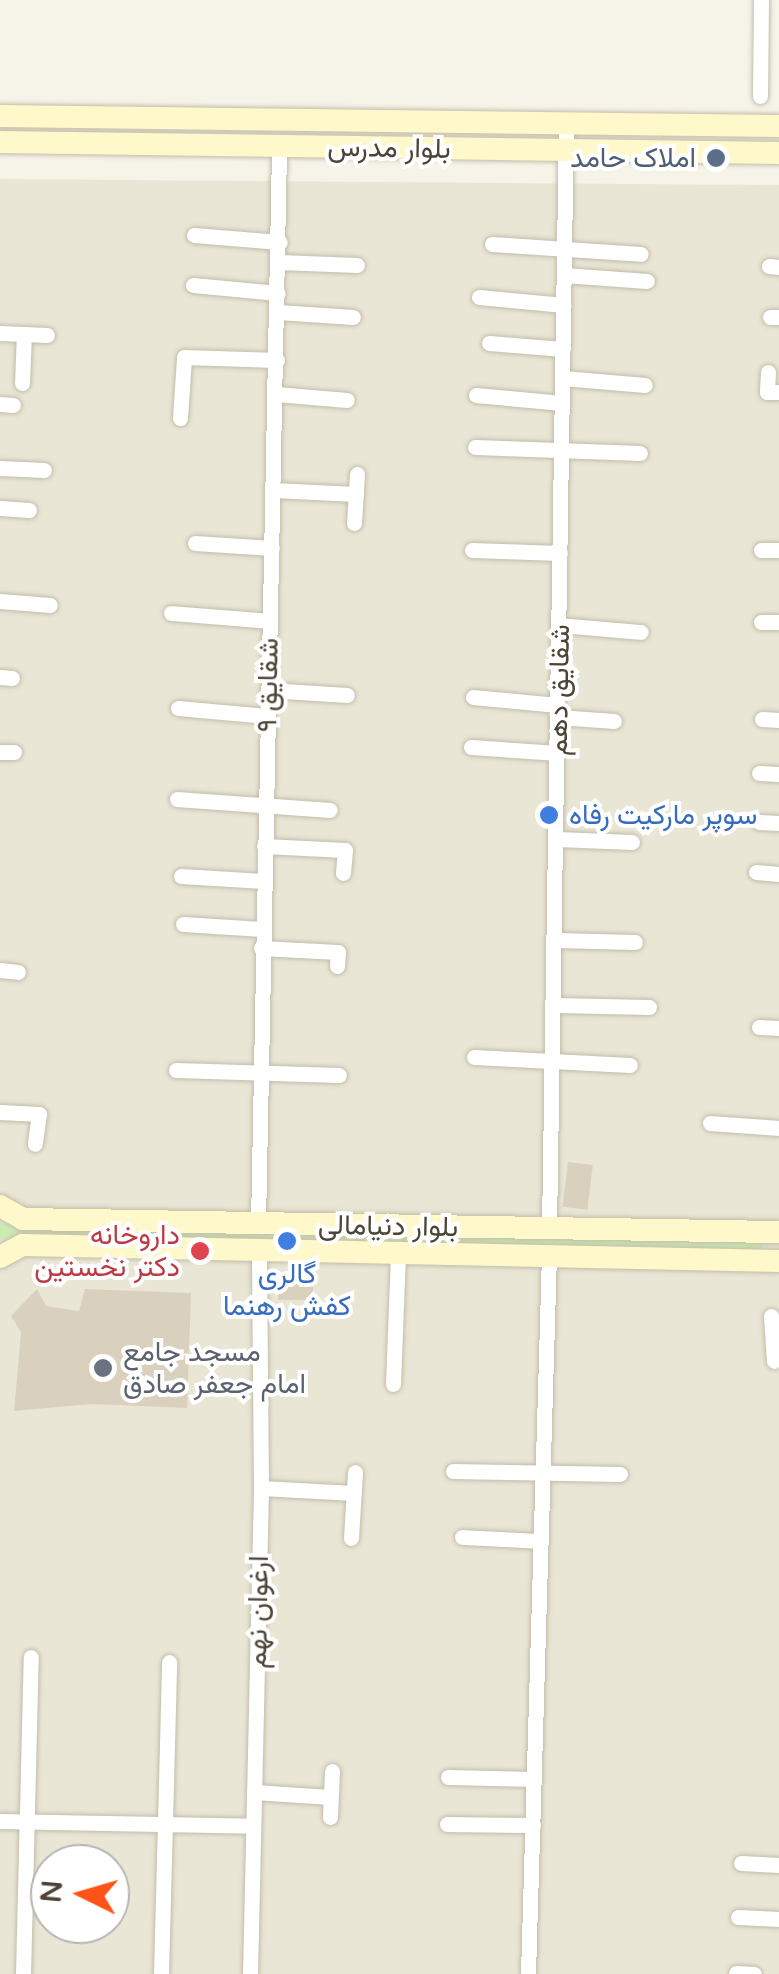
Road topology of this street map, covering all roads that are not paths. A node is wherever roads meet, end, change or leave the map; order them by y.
1 (762, 0) edge
2 (760, 96) dead end
3 (0, 116) edge
4 (566, 123) junction
5 (779, 126) edge
6 (0, 142) edge
7 (279, 146) junction
8 (566, 150) junction
9 (779, 153) edge
10 (194, 234) dead end
11 (280, 242) junction
12 (492, 244) dead end
13 (564, 249) junction
14 (641, 254) dead end
15 (279, 262) junction
16 (357, 265) dead end
17 (564, 275) junction
18 (647, 281) dead end
19 (193, 285) dead end
20 (278, 293) junction
21 (479, 298) dead end
22 (564, 305) junction
23 (278, 312) junction
24 (353, 318) dead end
25 (0, 333) edge
26 (24, 334) junction
27 (47, 335) dead end
28 (490, 343) dead end
29 (563, 349) junction
30 (277, 360) junction
31 (768, 372) dead end
32 (563, 378) junction
33 (22, 383) dead end
34 (645, 385) dead end
35 (779, 392) edge
36 (276, 394) junction
37 (476, 395) dead end
38 (347, 400) dead end
39 (562, 403) junction
40 (180, 418) dead end
41 (475, 447) dead end
42 (562, 450) junction
43 (640, 453) dead end
44 (0, 468) edge
45 (44, 470) dead end
46 (356, 474) dead end
47 (273, 490) junction
48 (356, 494) junction
49 (0, 508) edge
50 (29, 510) dead end
51 (354, 523) dead end
52 (195, 543) dead end
53 (272, 548) junction
54 (472, 550) dead end
55 (762, 550) dead end
56 (779, 550) edge
57 (560, 553) junction
58 (0, 601) edge
59 (50, 605) dead end
60 (171, 613) dead end
61 (270, 621) junction
62 (761, 622) dead end
63 (779, 622) edge
64 (560, 625) junction
65 (642, 632) dead end
66 (268, 690) junction
67 (347, 696) dead end
68 (473, 697) dead end
69 (178, 708) dead end
70 (558, 711) junction
71 (268, 716) junction
72 (762, 720) dead end
73 (779, 720) edge
74 (614, 722) dead end
75 (471, 747) dead end
76 (558, 754) junction
77 (759, 773) dead end
78 (779, 774) edge
79 (177, 799) dead end
80 (265, 804) junction
81 (330, 810) dead end
82 (758, 822) dead end
83 (779, 823) edge
84 (557, 838) junction
85 (632, 842) dead end
86 (264, 846) junction
87 (756, 872) dead end
88 (343, 873) dead end
89 (779, 874) edge
90 (181, 876) dead end
91 (263, 881) junction
92 (183, 924) dead end
93 (262, 929) junction
94 (556, 940) junction
95 (635, 942) dead end
96 (261, 948) junction
97 (336, 966) dead end
98 (0, 970) edge
99 (18, 972) dead end
100 (555, 1005) junction
101 (650, 1006) dead end
102 (759, 1027) dead end
103 (779, 1028) edge
104 (474, 1057) dead end
105 (554, 1062) junction
106 (630, 1066) dead end
107 (176, 1070) dead end
108 (258, 1072) junction
109 (339, 1075) dead end
110 (0, 1112) edge
111 (710, 1123) dead end
112 (779, 1128) edge
113 (35, 1144) dead end
114 (0, 1206) edge
115 (12, 1216) edge
116 (258, 1224) junction
117 (550, 1230) junction
118 (779, 1232) edge
119 (11, 1246) edge
120 (259, 1249) junction
121 (398, 1252) junction
122 (549, 1255) junction
123 (0, 1257) edge
124 (779, 1261) edge
125 (771, 1316) dead end
126 (775, 1338) edge
127 (774, 1361) dead end
128 (393, 1384) dead end
129 (454, 1471) dead end
130 (355, 1472) dead end
131 (543, 1472) junction
132 (620, 1474) dead end
133 (260, 1488) junction
134 (354, 1493) junction
135 (462, 1537) dead end
136 (351, 1538) dead end
137 (541, 1540) junction
138 (30, 1656) dead end
139 (169, 1662) dead end
140 (332, 1771) dead end
141 (448, 1777) dead end
142 (534, 1780) junction
143 (254, 1792) junction
144 (330, 1797) junction
145 (330, 1817) dead end
146 (0, 1821) edge
147 (27, 1822) junction
148 (164, 1824) junction
149 (447, 1824) dead end
150 (253, 1826) junction
151 (533, 1826) junction
152 (741, 1863) dead end
153 (779, 1865) edge
154 (738, 1917) dead end
155 (779, 1920) edge
156 (736, 1973) edge
157 (23, 1974) edge
158 (161, 1974) edge
159 (250, 1974) edge
160 (528, 1974) edge
161 (754, 1974) edge

1 - 2 street
3 - 4 main road, بلوار مدرس
4 - 5 main road, بلوار مدرس
4 - 8 street, شقایق دهم
6 - 7 main road, بلوار مدرس
7 - 8 main road, بلوار مدرس
7 - 11 street, شقایق ۹
8 - 9 main road, بلوار مدرس
8 - 13 street, شقایق دهم
10 - 11 street
11 - 15 street, شقایق ۹
12 - 13 street
13 - 14 street
13 - 17 street, شقایق دهم
15 - 16 street
15 - 20 street, شقایق ۹
17 - 18 street
17 - 22 street, شقایق دهم
19 - 20 street
20 - 23 street, شقایق ۹
21 - 22 street
22 - 29 street, شقایق دهم
23 - 24 street
23 - 30 street, شقایق ۹
25 - 26 street
26 - 27 street
26 - 33 street
28 - 29 street
29 - 32 street, شقایق دهم
30 - 36 street, شقایق ۹
30 - 40 street
31 - 35 street
32 - 34 street
32 - 39 street, شقایق دهم
36 - 38 street
36 - 47 street, شقایق ۹
37 - 39 street
39 - 42 street, شقایق دهم
41 - 42 street
42 - 43 street
42 - 57 street, شقایق دهم
44 - 45 street
46 - 48 street
47 - 48 street
47 - 53 street, شقایق ۹
48 - 51 street
49 - 50 street
52 - 53 street
53 - 61 street, شقایق ۹
54 - 57 street
55 - 56 street
57 - 64 street, شقایق دهم
58 - 59 street
60 - 61 street
61 - 66 street, شقایق ۹
62 - 63 street
64 - 65 street
64 - 70 street, شقایق دهم
66 - 67 street
66 - 71 street, شقایق ۹
68 - 70 street
69 - 71 street
70 - 74 street
70 - 76 street, شقایق دهم
71 - 80 street, شقایق ۹
72 - 73 street
75 - 76 street
76 - 84 street, شقایق دهم
77 - 78 street
79 - 80 street
80 - 81 street
80 - 86 street, شقایق ۹
82 - 83 street
84 - 85 street
84 - 94 street, شقایق دهم
86 - 88 street
86 - 91 street, شقایق ۹
87 - 89 street
90 - 91 street
91 - 93 street, شقایق ۹
92 - 93 street
93 - 96 street, شقایق ۹
94 - 95 street
94 - 100 street, شقایق دهم
96 - 97 street
96 - 108 street, شقایق ۹
98 - 99 street
100 - 101 street
100 - 105 street, شقایق دهم
102 - 103 street
104 - 105 street
105 - 106 street
105 - 117 street, شقایق دهم
107 - 108 street
108 - 109 street
108 - 116 street, شقایق ۹
110 - 113 street
111 - 112 street
114 - 115 main road, بلوار دنیامالی
115 - 116 main road, بلوار دنیامالی
116 - 117 main road, بلوار دنیامالی
117 - 118 main road, بلوار دنیامالی
119 - 120 main road, بلوار دنیامالی
119 - 123 main road, بلوار دنیامالی
120 - 121 main road, بلوار دنیامالی
120 - 133 street, ارغوان نهم
121 - 122 main road, بلوار دنیامالی
121 - 128 street
122 - 124 main road, بلوار دنیامالی
122 - 131 street
125 - 126 street
126 - 127 street
129 - 131 street
130 - 134 street
131 - 132 street
131 - 137 street
133 - 134 street
133 - 143 street, ارغوان نهم
134 - 136 street
135 - 137 street
137 - 142 street
138 - 147 street
139 - 148 street
140 - 144 street
141 - 142 street
142 - 151 street
143 - 144 street
143 - 150 street, ارغوان نهم
144 - 145 street
146 - 147 street
147 - 148 street
147 - 157 street
148 - 150 street
148 - 158 street
149 - 151 street
150 - 159 street, ارغوان نهم
151 - 160 street
152 - 153 street
154 - 155 street
156 - 161 street

